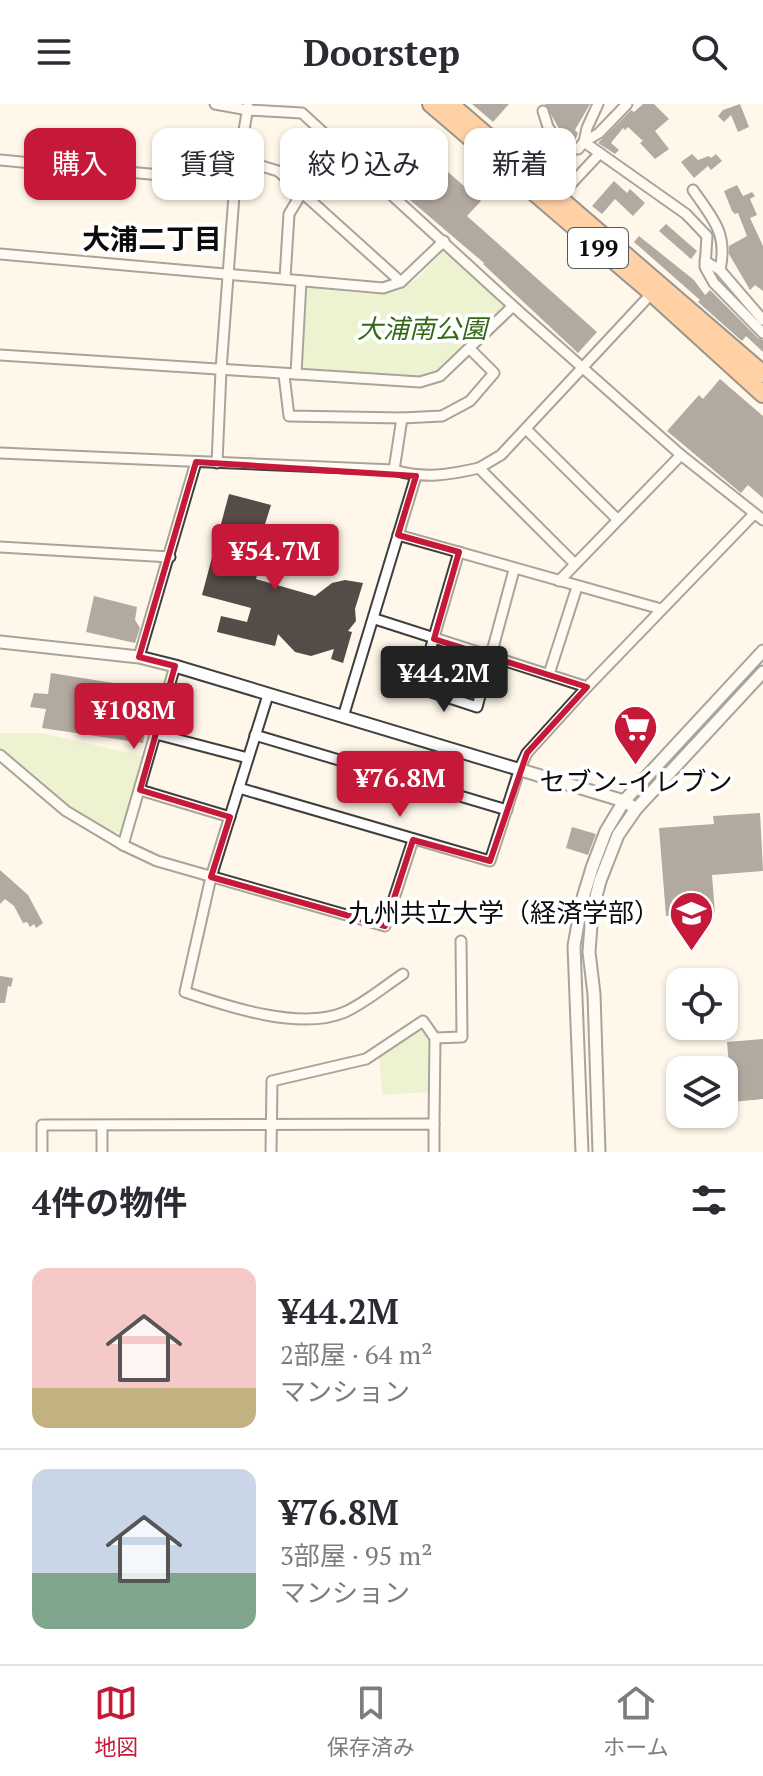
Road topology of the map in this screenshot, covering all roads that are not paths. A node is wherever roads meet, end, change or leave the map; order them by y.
1 (215, 104) edge
2 (431, 104) edge
3 (450, 104) edge
4 (598, 104) edge
5 (630, 105) edge
6 (248, 107) edge
7 (543, 111) dead end
8 (244, 128) edge
9 (478, 128) edge
10 (584, 142) junction
11 (600, 153) junction
12 (0, 160) edge
13 (152, 174) edge
14 (576, 179) edge
15 (693, 190) dead end
16 (234, 200) edge
17 (298, 200) edge
18 (313, 200) edge
19 (560, 200) edge
20 (444, 241) junction
21 (0, 254) edge
22 (705, 261) junction
23 (720, 270) junction
24 (228, 273) junction
25 (285, 278) junction
26 (301, 281) junction
27 (401, 282) junction
28 (652, 293) junction
29 (513, 306) junction
30 (763, 320) edge
31 (763, 333) edge
32 (471, 350) junction
33 (0, 355) edge
34 (583, 368) junction
35 (221, 370) junction
36 (296, 374) junction
37 (763, 374) edge
38 (284, 375) junction
39 (763, 394) edge
40 (402, 418) junction
41 (526, 429) junction
42 (0, 453) edge
43 (681, 455) junction
44 (196, 462) junction
45 (217, 463) junction
46 (479, 468) junction
47 (394, 470) junction
48 (416, 476) junction
49 (759, 517) edge
50 (617, 519) junction
51 (398, 535) junction
52 (0, 547) edge
53 (459, 552) junction
54 (170, 557) junction
55 (575, 564) junction
56 (514, 570) junction
57 (559, 581) junction
58 (577, 587) junction
59 (661, 609) junction
60 (375, 619) junction
61 (434, 639) junction
62 (0, 642) edge
63 (763, 651) edge
64 (139, 657) junction
65 (491, 657) junction
66 (175, 666) junction
67 (763, 672) edge
68 (549, 674) junction
69 (587, 687) junction
70 (268, 695) junction
71 (343, 717) junction
72 (156, 734) junction
73 (255, 735) junction
74 (0, 755) edge
75 (248, 758) junction
76 (520, 768) junction
77 (239, 788) junction
78 (140, 790) junction
79 (624, 801) junction
80 (636, 809) junction
81 (507, 810) junction
82 (230, 817) junction
83 (413, 840) junction
84 (123, 845) junction
85 (211, 877) junction
86 (461, 941) dead end
87 (403, 974) dead end
88 (435, 1038) junction
89 (271, 1124) junction
90 (434, 1124) junction
91 (102, 1126) junction
92 (42, 1152) edge
93 (102, 1152) edge
94 (271, 1152) edge
95 (434, 1152) edge
96 (582, 1152) edge
97 (599, 1152) edge

1 - 6 street
2 - 28 highway, 199
3 - 9 highway, 199
4 - 10 street
5 - 10 street
6 - 8 street
6 - 20 street
7 - 10 street
10 - 11 street
11 - 14 street
11 - 22 street
12 - 13 street
15 - 23 street
16 - 24 street
17 - 25 street
18 - 27 street
19 - 37 highway, 199
20 - 27 street
20 - 29 street
21 - 24 street
22 - 23 street
22 - 31 street
23 - 30 street
24 - 25 street
24 - 35 street
25 - 26 street
26 - 27 street
26 - 36 street
28 - 34 street
28 - 39 highway, 199
29 - 32 street
29 - 34 street
32 - 36 street
32 - 40 street
33 - 35 street
34 - 41 street
34 - 43 street
35 - 38 street
35 - 45 street
36 - 38 street
38 - 40 street
40 - 47 street
41 - 46 street
41 - 50 street
42 - 44 street
43 - 49 street
43 - 50 street
44 - 45 street
44 - 54 street
45 - 47 street
46 - 48 street
46 - 55 street
47 - 48 street
48 - 51 street
49 - 59 street
50 - 55 street
51 - 53 street
51 - 60 street
52 - 54 street
53 - 56 street
53 - 61 street
54 - 64 street
55 - 57 street
56 - 57 street
56 - 65 street
57 - 58 street
58 - 59 street
58 - 68 street
59 - 69 street
60 - 61 street
60 - 71 street
61 - 65 street
61 - 65 street
62 - 64 street
63 - 79 street
64 - 66 street
65 - 68 street
66 - 70 street
66 - 72 street
67 - 80 street
68 - 69 street
69 - 76 street
70 - 71 street
70 - 73 street
71 - 76 street
72 - 75 street
72 - 78 street
73 - 75 street
73 - 81 street
74 - 84 street
75 - 77 street
76 - 79 street
76 - 81 street
77 - 82 street
77 - 83 street
78 - 82 street
78 - 84 street
79 - 80 street
79 - 96 street
80 - 97 street
81 - 83 street
82 - 85 street
83 - 85 street
84 - 85 street
85 - 87 street
86 - 88 street
88 - 89 street
88 - 90 street
89 - 90 street
89 - 91 street
89 - 94 street
90 - 95 street
91 - 92 street
91 - 93 street

